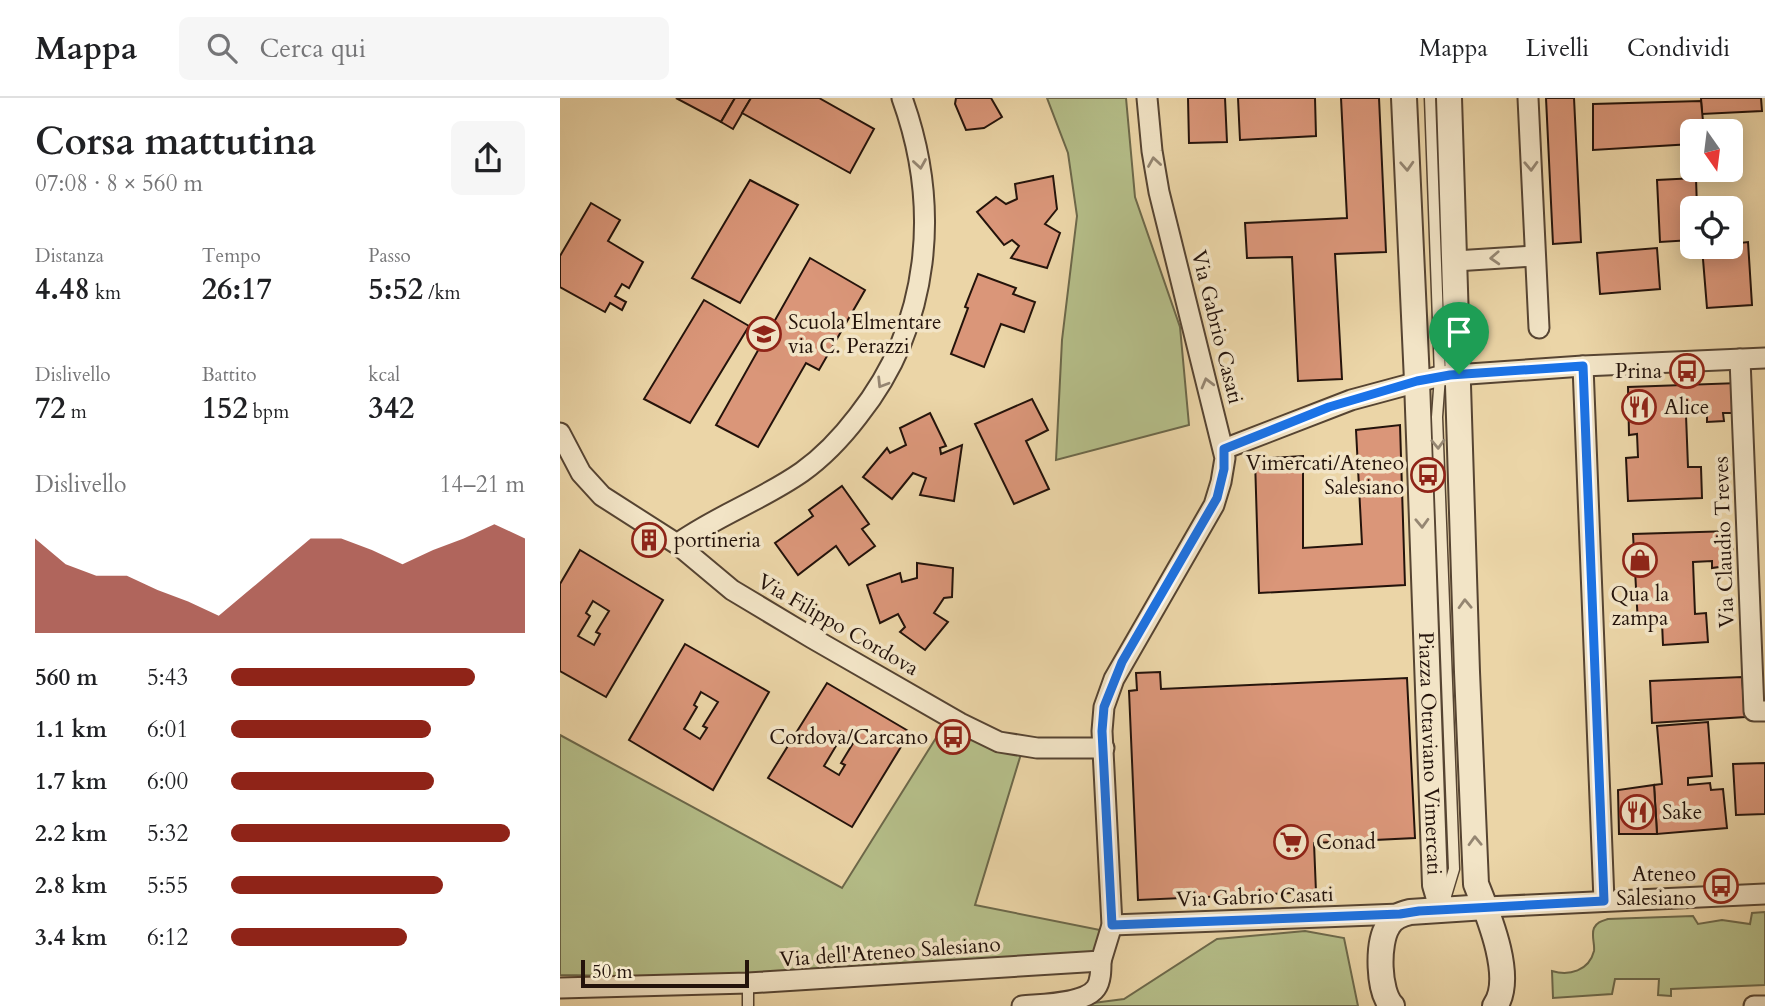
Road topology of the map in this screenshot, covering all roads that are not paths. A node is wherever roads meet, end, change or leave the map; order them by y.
1 (902, 98) edge
2 (1147, 98) edge
3 (1404, 98) edge
4 (1430, 98) edge
5 (1449, 98) edge
6 (1528, 98) edge
7 (1534, 256) junction
8 (1455, 261) junction
9 (1539, 328) dead end
10 (1765, 358) edge
11 (1740, 359) junction
12 (1583, 366) junction
13 (1439, 377) junction
14 (560, 433) edge
15 (1224, 449) junction
16 (677, 544) junction
17 (1765, 710) edge
18 (1104, 748) junction
19 (1765, 894) edge
20 (1604, 901) junction
21 (1486, 907) junction
22 (1442, 909) junction
23 (1400, 914) junction
24 (1112, 925) junction
25 (1101, 961) junction
26 (748, 983) junction
27 (560, 988) edge
28 (1390, 1005) edge
29 (748, 1006) edge
30 (1022, 1006) edge
31 (1495, 1006) edge
32 (1754, 1006) edge
33 (1765, 1006) edge

1 -> 16 street
15 -> 2 street, Via Gabrio Casati
3 -> 13 street
4 - 13 lane
5 - 8 street
6 -> 7 street
7 -> 8 street
7 - 9 street
8 - 13 street
10 - 11 street
11 - 12 street
11 - 17 street, Via Claudio Treves
12 - 13 street
12 - 20 street
13 - 15 street
21 -> 13 street, Piazza Ottaviano Vimercati
13 -> 22 street, Piazza Ottaviano Vimercati
14 - 16 street, Via Filippo Cordova
15 - 18 street, Via Gabrio Casati
16 - 18 street, Via Filippo Cordova
18 - 24 street, Via Gabrio Casati
19 - 20 street
20 - 21 street
21 - 22 street
21 - 31 street, Piazza Ottaviano Vimercati
22 - 23 street
23 - 24 street, Via Gabrio Casati
23 - 28 street
24 - 25 street
25 - 26 street, Via dell'Ateneo Salesiano
25 - 30 street
26 - 27 street, Via dell'Ateneo Salesiano
26 - 29 lane
32 - 33 street

